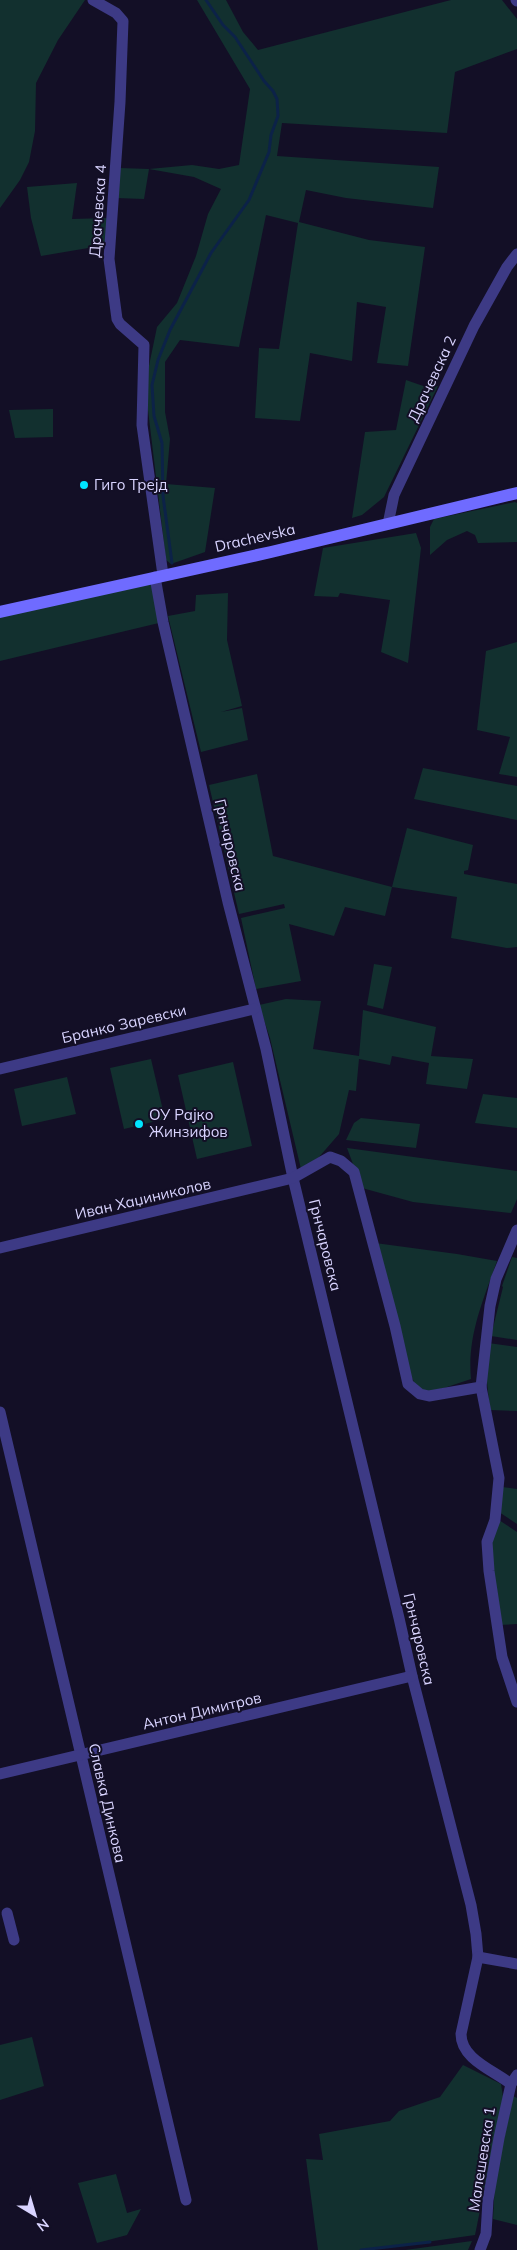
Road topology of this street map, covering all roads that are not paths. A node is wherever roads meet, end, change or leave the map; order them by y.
1 (93, 0) edge
2 (517, 254) edge
3 (517, 493) edge
4 (388, 524) junction
5 (159, 576) junction
6 (0, 612) edge
7 (254, 1009) junction
8 (0, 1069) edge
9 (293, 1178) junction
10 (517, 1230) edge
11 (0, 1248) edge
12 (481, 1387) junction
13 (0, 1412) edge
14 (412, 1676) junction
15 (517, 1702) edge
16 (80, 1754) junction
17 (0, 1774) edge
18 (7, 1913) dead end
19 (14, 1940) dead end
20 (478, 1957) junction
21 (517, 1964) edge
22 (514, 2080) edge
23 (186, 2200) dead end
24 (480, 2250) edge

1 - 5 street, Драчевска 4
2 - 4 street, Драчевска 2
3 - 4 main road, Drachevska
4 - 5 main road, Drachevska
5 - 6 main road, Drachevska
5 - 7 street, Грнчаровска
7 - 8 street, Бранко Заревски
7 - 9 street, Грнчаровска
9 - 11 street, Иван Хаџиниколов
9 - 12 street
9 - 14 street, Грнчаровска
10 - 12 street
12 - 15 street
13 - 16 street, Славка Динкова
14 - 16 street, Антон Димитров
14 - 20 street, Грнчаровска
16 - 17 street, Антон Димитров
16 - 23 street, Славка Динкова
18 - 19 street
20 - 21 street
20 - 22 street, Грнчаровска
22 - 24 street, Малешевска 1

